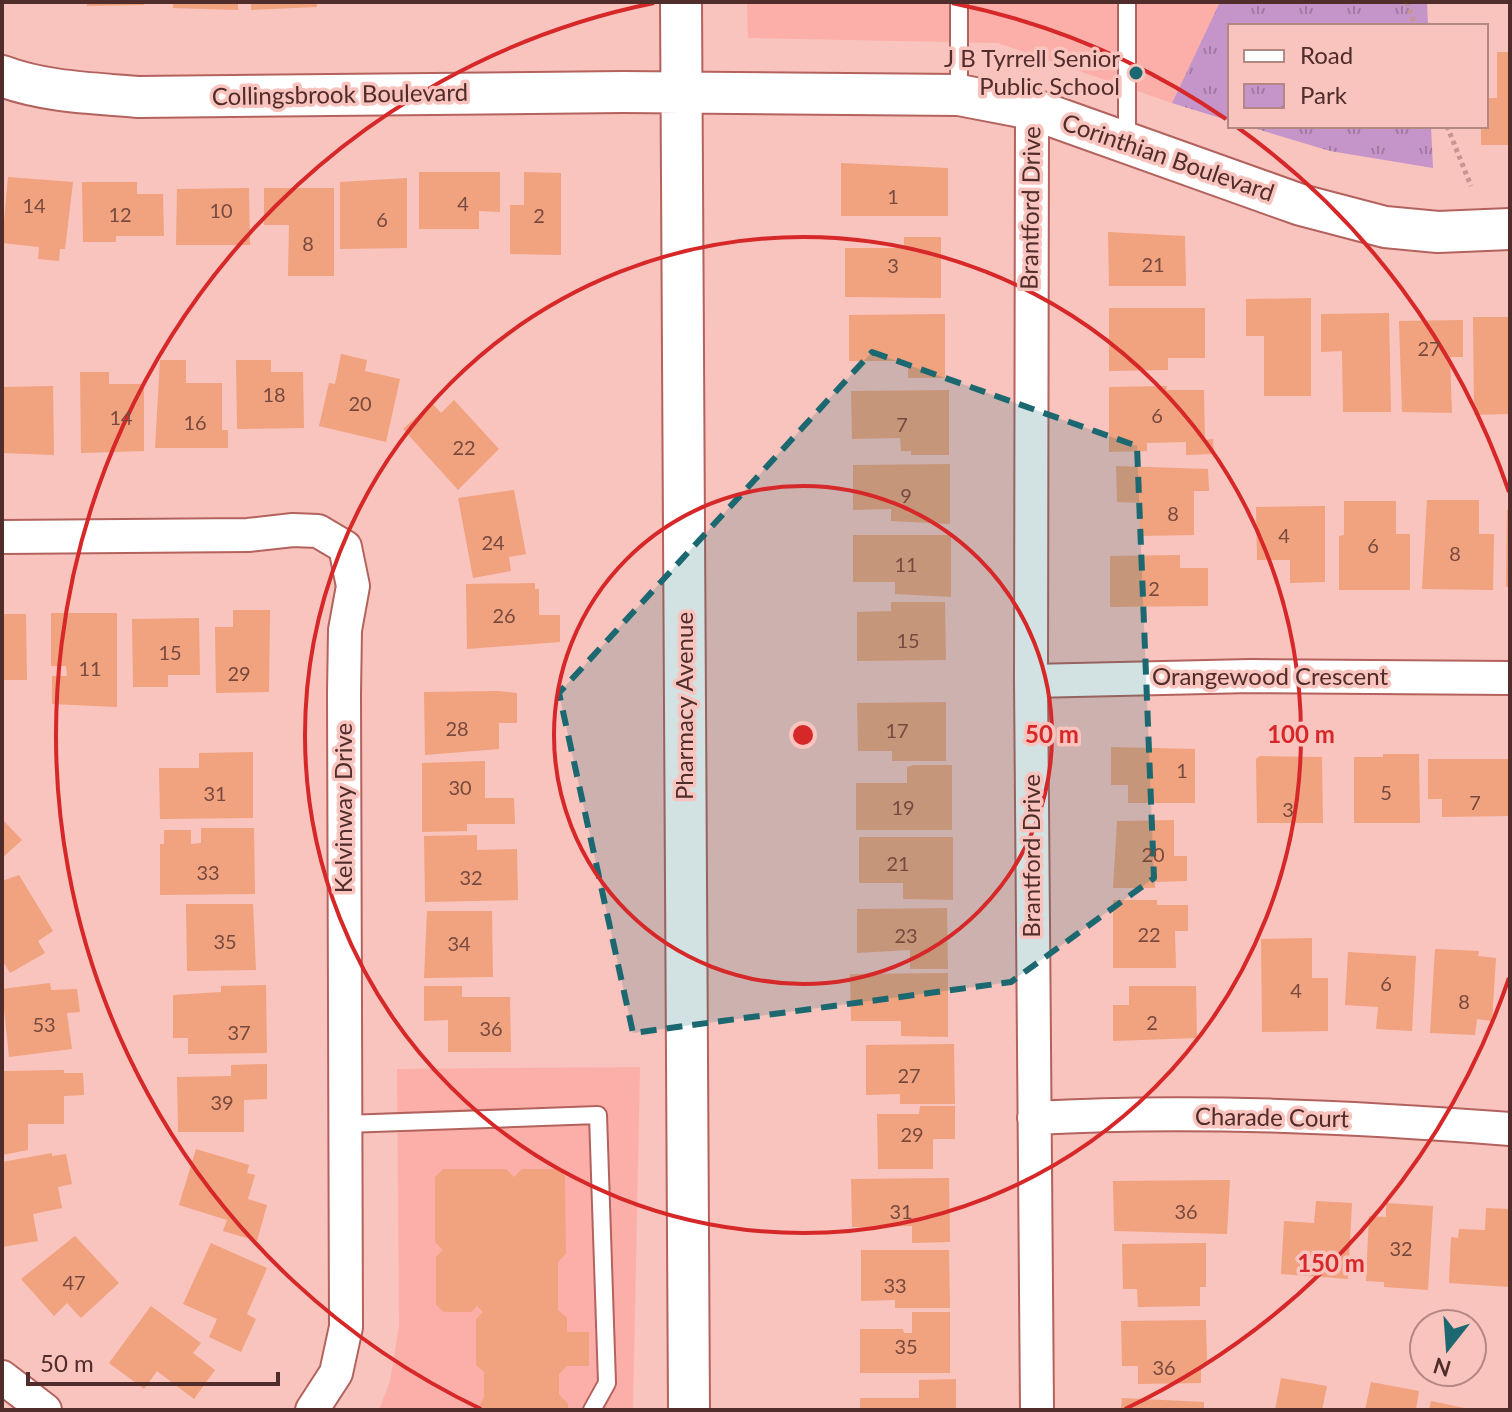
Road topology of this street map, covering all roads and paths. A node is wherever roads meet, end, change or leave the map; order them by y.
1 (681, 2) edge
2 (959, 2) edge
3 (1127, 2) edge
4 (1407, 2) edge
5 (1414, 24) edge
6 (2, 76) edge
7 (681, 92) junction
8 (959, 95) junction
9 (1032, 109) junction
10 (1448, 128) edge
11 (1127, 144) junction
12 (1471, 186) dead end
13 (1510, 229) edge
14 (2, 537) edge
15 (1510, 678) edge
16 (1031, 681) junction
17 (1034, 1118) junction
18 (345, 1124) junction
19 (1510, 1129) edge
20 (2, 1377) edge
21 (45, 1410) edge
22 (312, 1410) edge
23 (592, 1410) edge
24 (689, 1410) edge
25 (1037, 1410) edge

1 - 7 street, Pharmacy Avenue
2 - 8 lane
3 - 11 lane
4 - 5 path
6 - 7 street, Collingsbrook Boulevard
7 - 8 street, Corinthian Boulevard
7 - 24 street, Pharmacy Avenue
8 - 9 street, Corinthian Boulevard
9 - 11 street, Corinthian Boulevard
9 - 16 street, Brantford Drive
10 - 12 path
11 - 13 street, Corinthian Boulevard
14 - 18 street, Kelvinway Drive
15 - 16 street, Orangewood Crescent
16 - 17 street, Brantford Drive
17 - 19 street, Charade Court
17 - 25 street, Brantford Drive
18 - 22 street, Kelvinway Drive
18 - 23 lane
20 - 21 street

